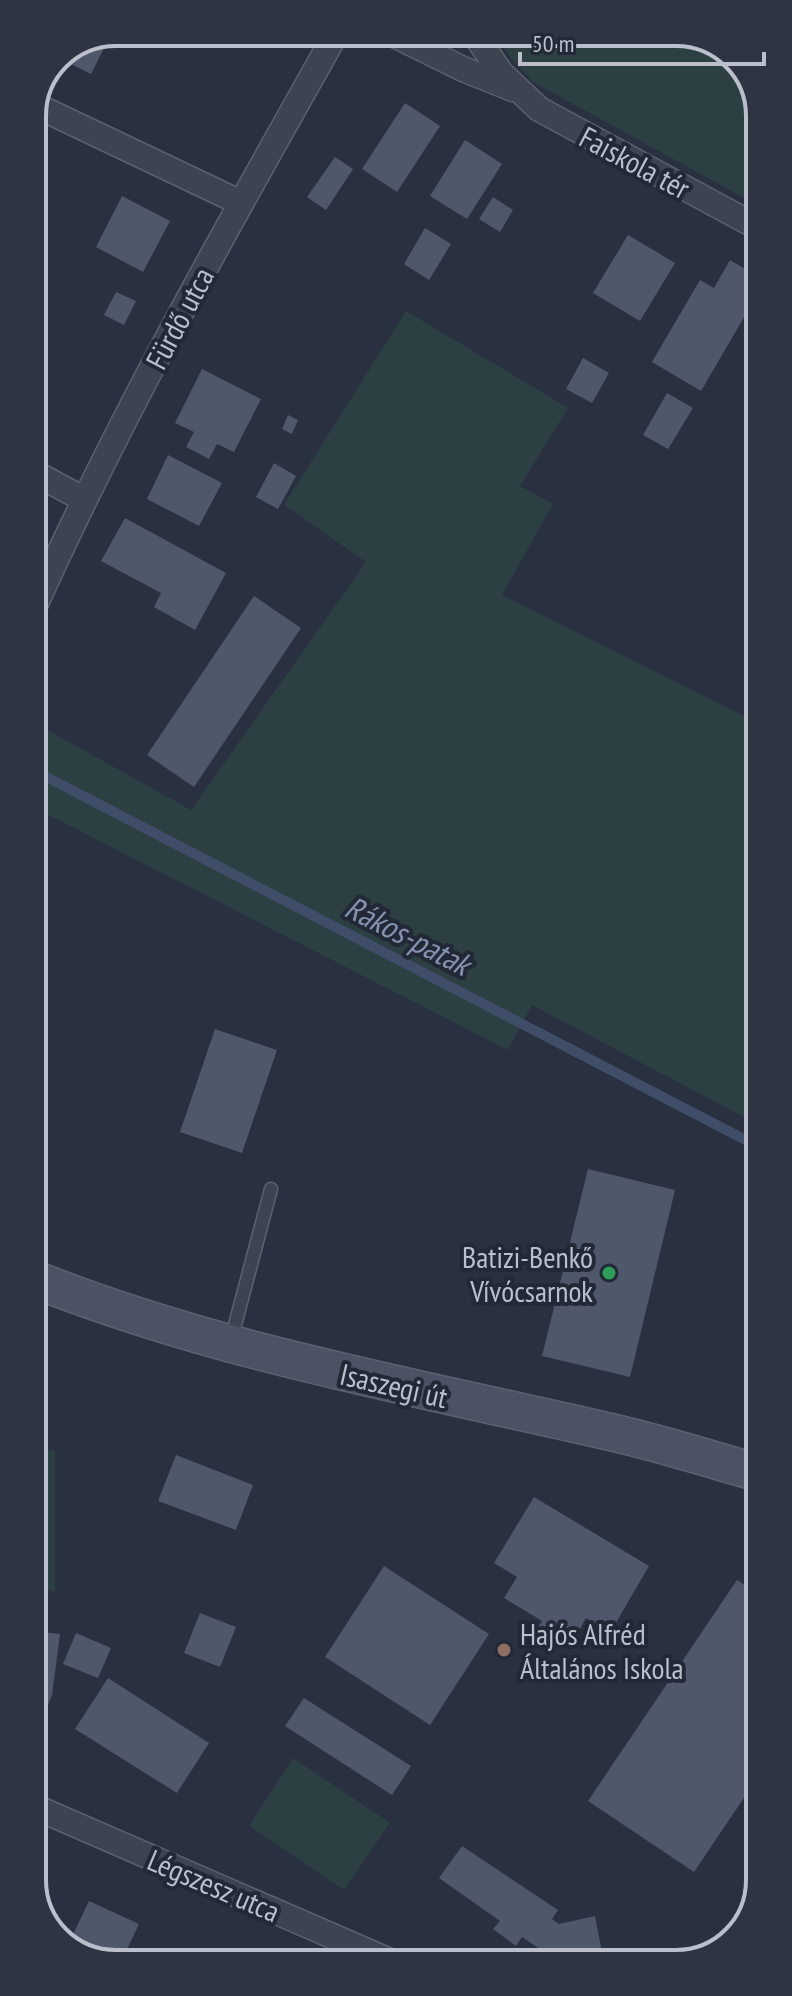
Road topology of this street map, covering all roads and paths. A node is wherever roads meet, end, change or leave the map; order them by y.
1 (417, 46) edge
2 (483, 46) edge
3 (329, 47) edge
4 (517, 91) junction
5 (46, 110) edge
6 (241, 203) junction
7 (746, 221) edge
8 (46, 479) edge
9 (83, 499) junction
10 (46, 581) edge
11 (271, 1189) dead end
12 (46, 1284) edge
13 (230, 1343) junction
14 (746, 1469) edge
15 (46, 1812) edge
16 (364, 1950) edge

1 - 4 street, Faiskola tér
2 - 4 street, Faiskola tér
3 - 6 street, Fürdő utca
4 - 7 street, Faiskola tér
5 - 6 street
6 - 9 street, Fürdő utca
8 - 9 street
9 - 10 street, Fürdő utca
11 - 13 lane
12 - 13 main road, Isaszegi út
13 - 14 main road, Isaszegi út
15 - 16 street, Légszesz utca

